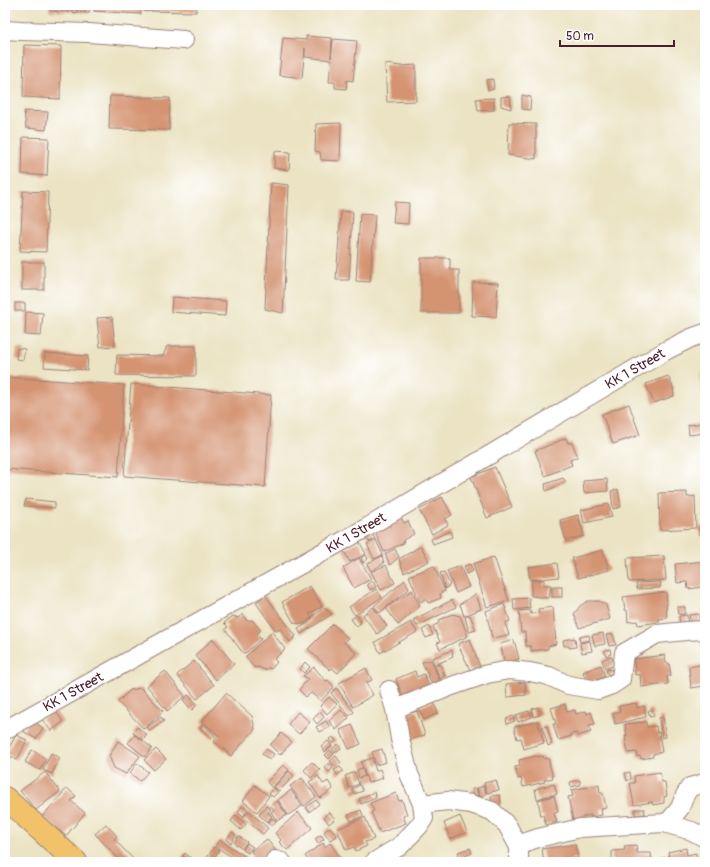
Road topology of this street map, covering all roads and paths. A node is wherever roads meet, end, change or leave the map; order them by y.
1 (5, 30) edge
2 (184, 40) dead end
3 (705, 333) edge
4 (705, 630) edge
5 (389, 690) dead end
6 (395, 709) junction
7 (5, 730) edge
8 (705, 783) edge
9 (5, 798) edge
10 (422, 804) junction
11 (664, 823) junction
12 (705, 838) edge
13 (519, 854) edge
14 (76, 862) edge
15 (374, 862) edge

1 - 2 street
3 - 7 street, KK 1 Street
4 - 6 street
5 - 6 street
6 - 10 street
8 - 11 street
9 - 14 main road
10 - 13 street
10 - 15 street
11 - 12 street
11 - 13 street

